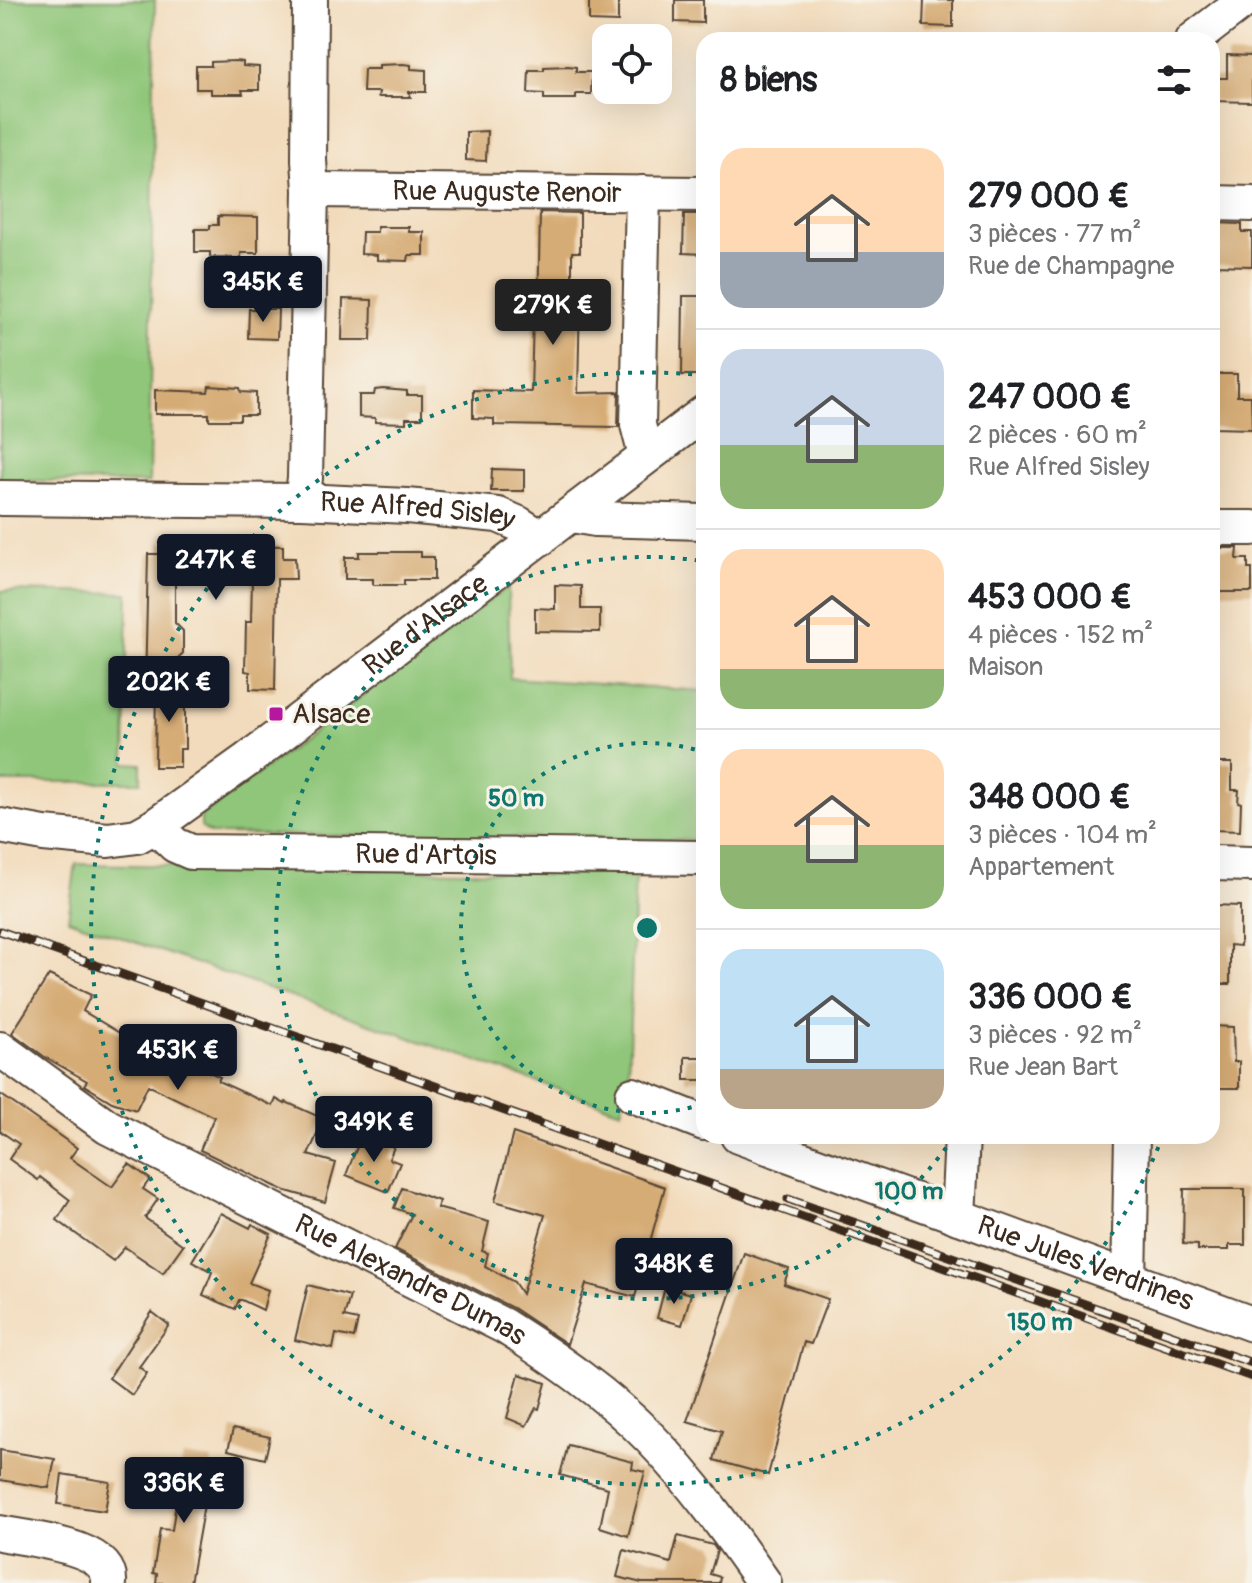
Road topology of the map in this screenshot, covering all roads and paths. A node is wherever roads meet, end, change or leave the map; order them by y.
1 (310, 0) edge
2 (1245, 0) edge
3 (1203, 32) edge
4 (311, 190) junction
5 (643, 193) junction
6 (696, 194) edge
7 (1220, 203) edge
8 (1252, 204) edge
9 (696, 419) edge
10 (635, 465) junction
11 (0, 498) edge
12 (302, 501) junction
13 (572, 515) junction
14 (649, 522) junction
15 (696, 522) edge
16 (1220, 528) edge
17 (1252, 528) edge
18 (541, 538) junction
19 (0, 826) edge
20 (155, 826) junction
21 (696, 858) edge
22 (1220, 863) edge
23 (1252, 864) edge
24 (0, 1049) edge
25 (633, 1095) dead end
26 (696, 1120) edge
27 (777, 1144) edge
28 (962, 1144) edge
29 (1132, 1144) edge
30 (797, 1148) edge
31 (958, 1217) junction
32 (1129, 1280) junction
33 (1252, 1324) edge
34 (0, 1533) edge
35 (109, 1583) edge
36 (764, 1583) edge

1 - 4 street
2 - 3 street
4 - 5 street, Rue Auguste Renoir
4 - 12 street
5 - 6 street, Rue Auguste Renoir
5 - 10 street
7 - 8 street
9 - 10 street, Rue d'Alsace
10 - 13 street, Rue d'Alsace
10 - 14 street
11 - 12 street, Rue Alfred Sisley
12 - 18 street, Rue Alfred Sisley
13 - 14 street
13 - 18 street, Rue d'Alsace
14 - 15 street
16 - 17 street
18 - 20 street, Rue d'Alsace
19 - 20 street, Rue d'Alsace
20 - 21 street, Rue d'Artois
22 - 23 street
24 - 36 street, Rue Alexandre Dumas
25 - 26 street
27 - 30 street, Rue Jules Verdrines
28 - 31 street
29 - 32 street
30 - 31 street, Rue Jules Verdrines
31 - 32 street, Rue Jules Verdrines
32 - 33 street, Rue Jules Verdrines
34 - 35 street

